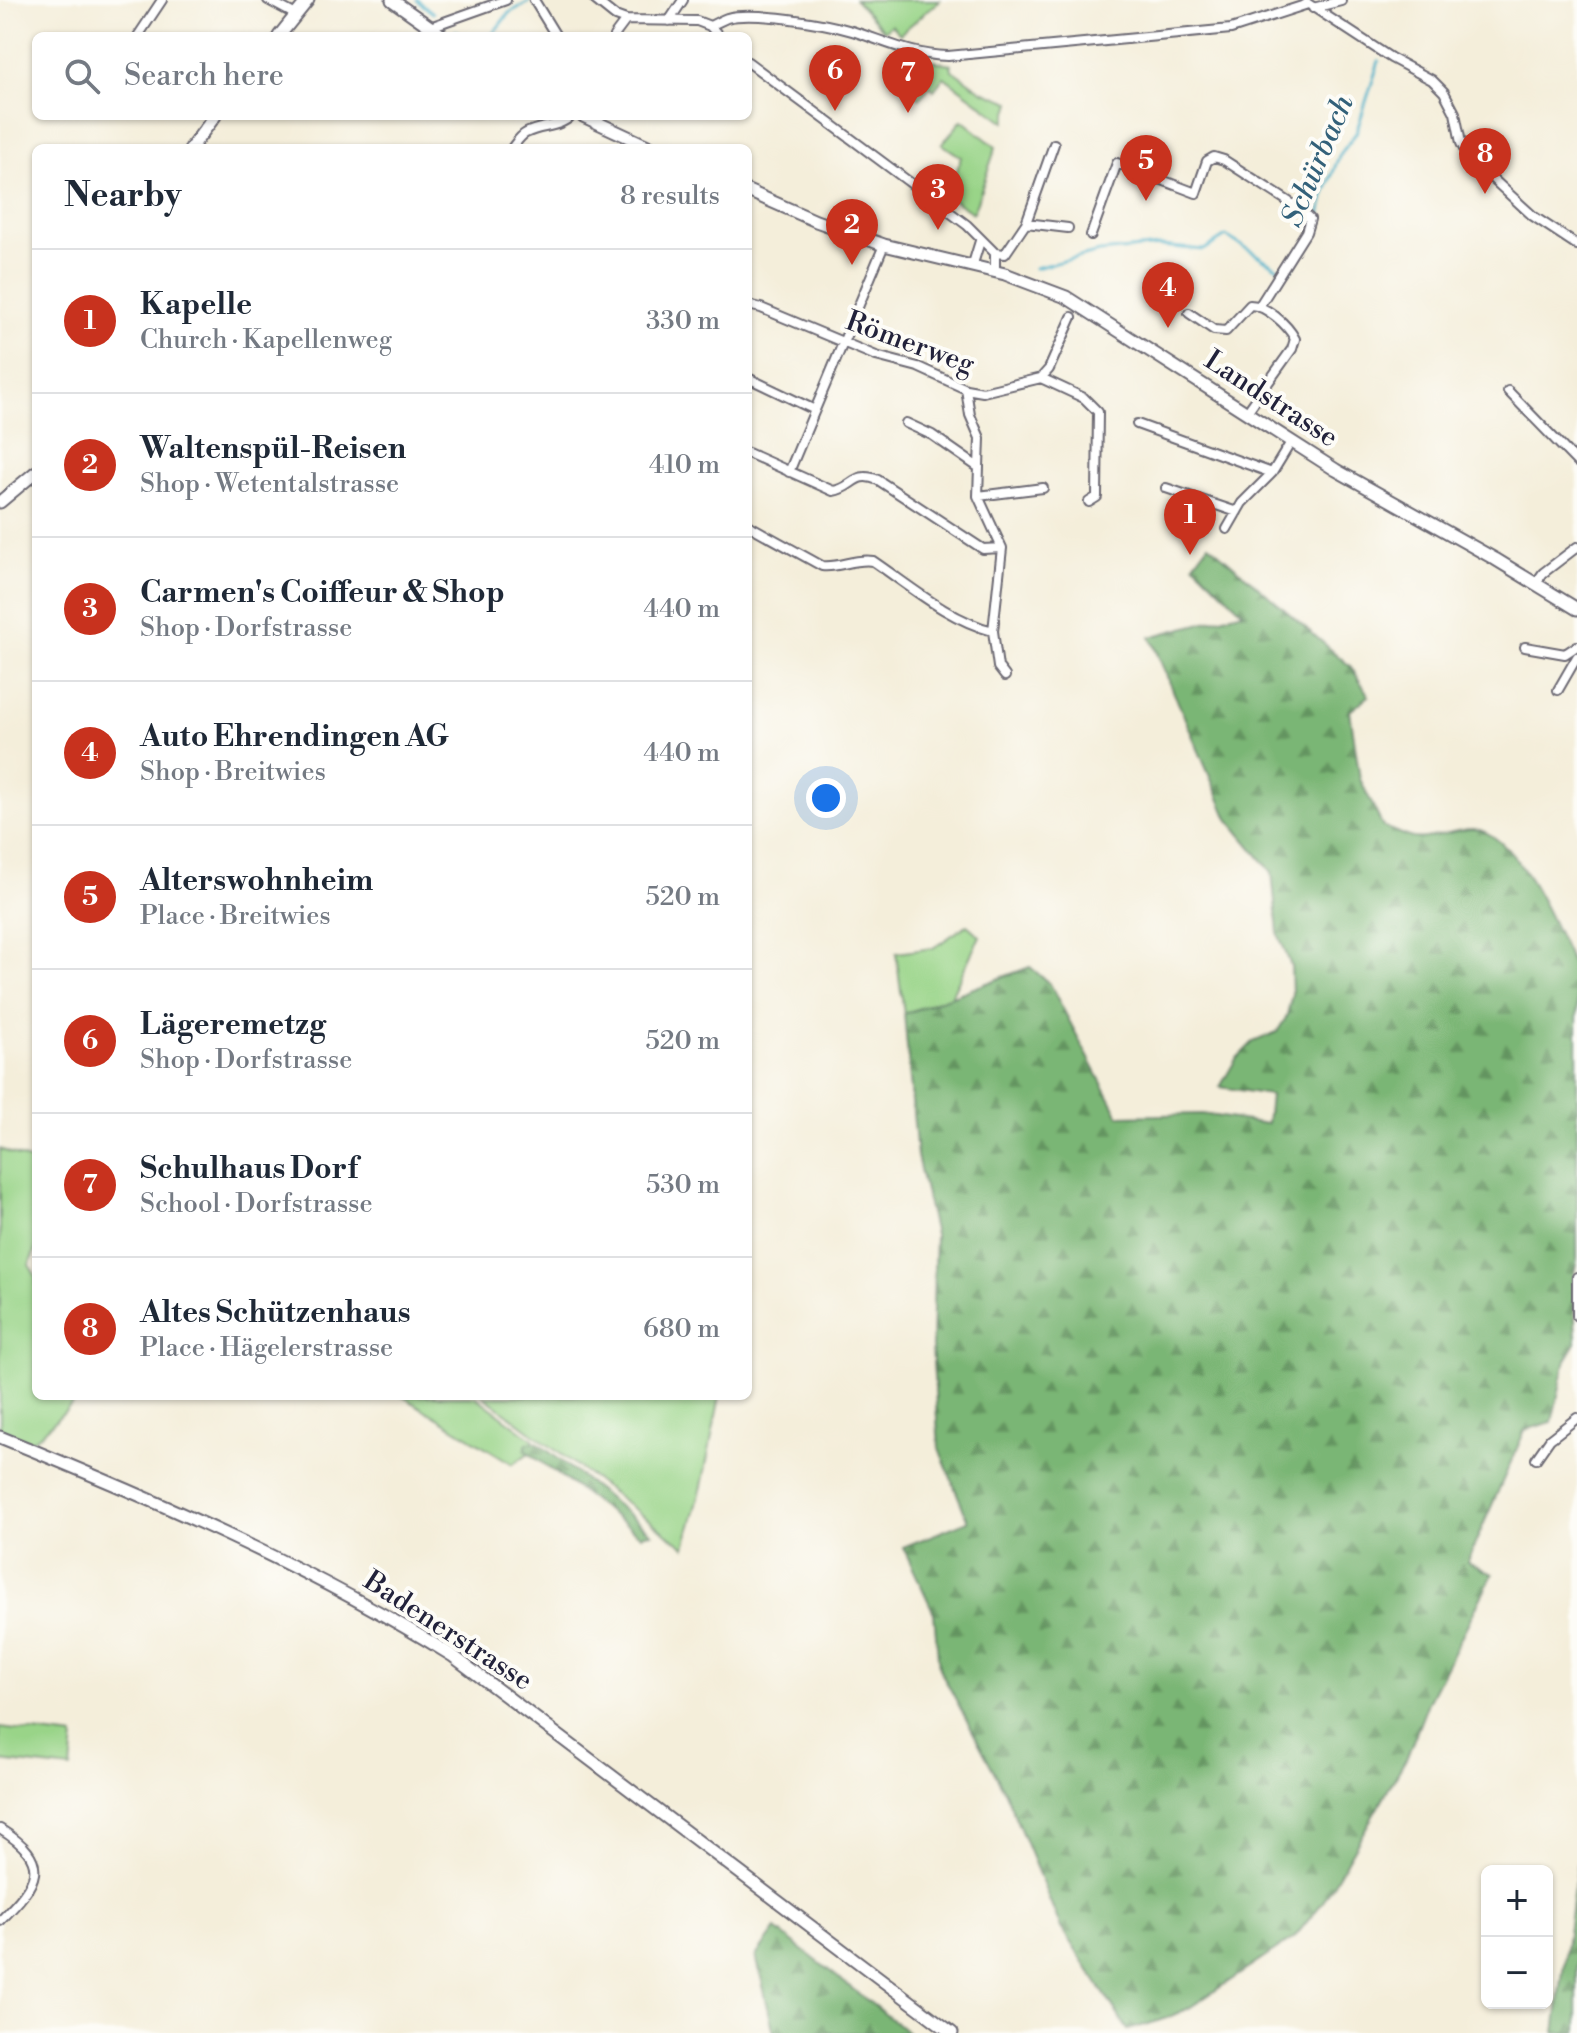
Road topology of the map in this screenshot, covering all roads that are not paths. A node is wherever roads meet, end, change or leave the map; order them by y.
1 (162, 0) edge
2 (268, 0) edge
3 (308, 0) edge
4 (392, 0) edge
5 (506, 0) edge
6 (534, 0) edge
7 (595, 0) edge
8 (683, 0) edge
9 (1341, 1) edge
10 (1309, 4) edge
11 (296, 15) junction
12 (626, 20) junction
13 (669, 21) junction
14 (710, 26) junction
15 (430, 27) junction
16 (141, 32) edge
17 (282, 32) edge
18 (437, 32) edge
19 (554, 32) edge
20 (617, 32) edge
21 (715, 32) edge
22 (752, 65) edge
23 (212, 120) edge
24 (566, 120) edge
25 (592, 120) edge
26 (194, 144) edge
27 (516, 144) edge
28 (644, 144) edge
29 (1054, 144) dead end
30 (752, 193) edge
31 (1026, 223) junction
32 (1068, 228) dead end
33 (1091, 235) dead end
34 (980, 241) junction
35 (884, 245) junction
36 (1577, 245) edge
37 (995, 253) junction
38 (972, 267) junction
39 (995, 272) junction
40 (1260, 305) junction
41 (752, 306) edge
42 (1189, 313) dead end
43 (1072, 317) dead end
44 (844, 344) junction
45 (1041, 378) junction
46 (752, 380) edge
47 (966, 389) junction
48 (1508, 391) dead end
49 (815, 410) junction
50 (1247, 412) junction
51 (906, 423) dead end
52 (1137, 424) dead end
53 (1291, 442) junction
54 (752, 455) edge
55 (1577, 462) edge
56 (978, 467) junction
57 (789, 472) junction
58 (1272, 473) junction
59 (32, 475) edge
60 (1043, 488) dead end
61 (1166, 488) dead end
62 (978, 496) junction
63 (0, 502) edge
64 (1089, 502) dead end
65 (1237, 512) junction
66 (752, 527) edge
67 (1227, 529) dead end
68 (1577, 547) edge
69 (1002, 548) junction
70 (1536, 583) junction
71 (1577, 609) edge
72 (993, 631) junction
73 (1577, 646) edge
74 (1525, 647) dead end
75 (1577, 657) edge
76 (1005, 676) dead end
77 (1558, 690) dead end
78 (1577, 1277) edge
79 (1577, 1316) edge
80 (1577, 1418) edge
81 (0, 1437) edge
82 (1536, 1459) dead end
83 (0, 1829) edge
84 (0, 1921) edge
85 (952, 2033) edge

1 - 16 street
2 - 11 street
3 - 11 street
4 - 15 street
5 - 15 street
6 - 19 street
7 - 12 street
8 - 13 street
9 - 10 street
10 - 14 street
10 - 36 street
11 - 17 street
12 - 13 street
12 - 20 street
13 - 14 street
14 - 21 street
15 - 18 street
22 - 34 street
23 - 26 street
24 - 27 street
25 - 28 street
29 - 31 street
30 - 35 street, Landstrasse
31 - 32 street
31 - 37 street
33 - 40 street
34 - 37 street
34 - 38 street
35 - 38 street, Landstrasse
35 - 44 street
37 - 39 street
38 - 39 street, Landstrasse
39 - 50 street, Landstrasse
40 - 42 street
40 - 50 street
41 - 44 street, Römerweg
43 - 45 street
44 - 47 street, Römerweg
44 - 49 street
45 - 47 street, Römerweg
45 - 64 street
46 - 49 street
47 - 56 street
48 - 55 street
49 - 57 street
50 - 53 street, Landstrasse
51 - 56 street
52 - 58 street
53 - 58 street
53 - 70 street, Landstrasse
54 - 57 street
56 - 62 street
57 - 69 street
58 - 65 street
59 - 63 street
60 - 62 street
61 - 65 street
62 - 69 street
65 - 67 street
66 - 72 street
68 - 70 street
69 - 72 street
70 - 71 street, Landstrasse
72 - 76 street
73 - 74 street
75 - 77 street
78 - 79 street
80 - 82 street
81 - 85 street, Badenerstrasse
83 - 84 street

